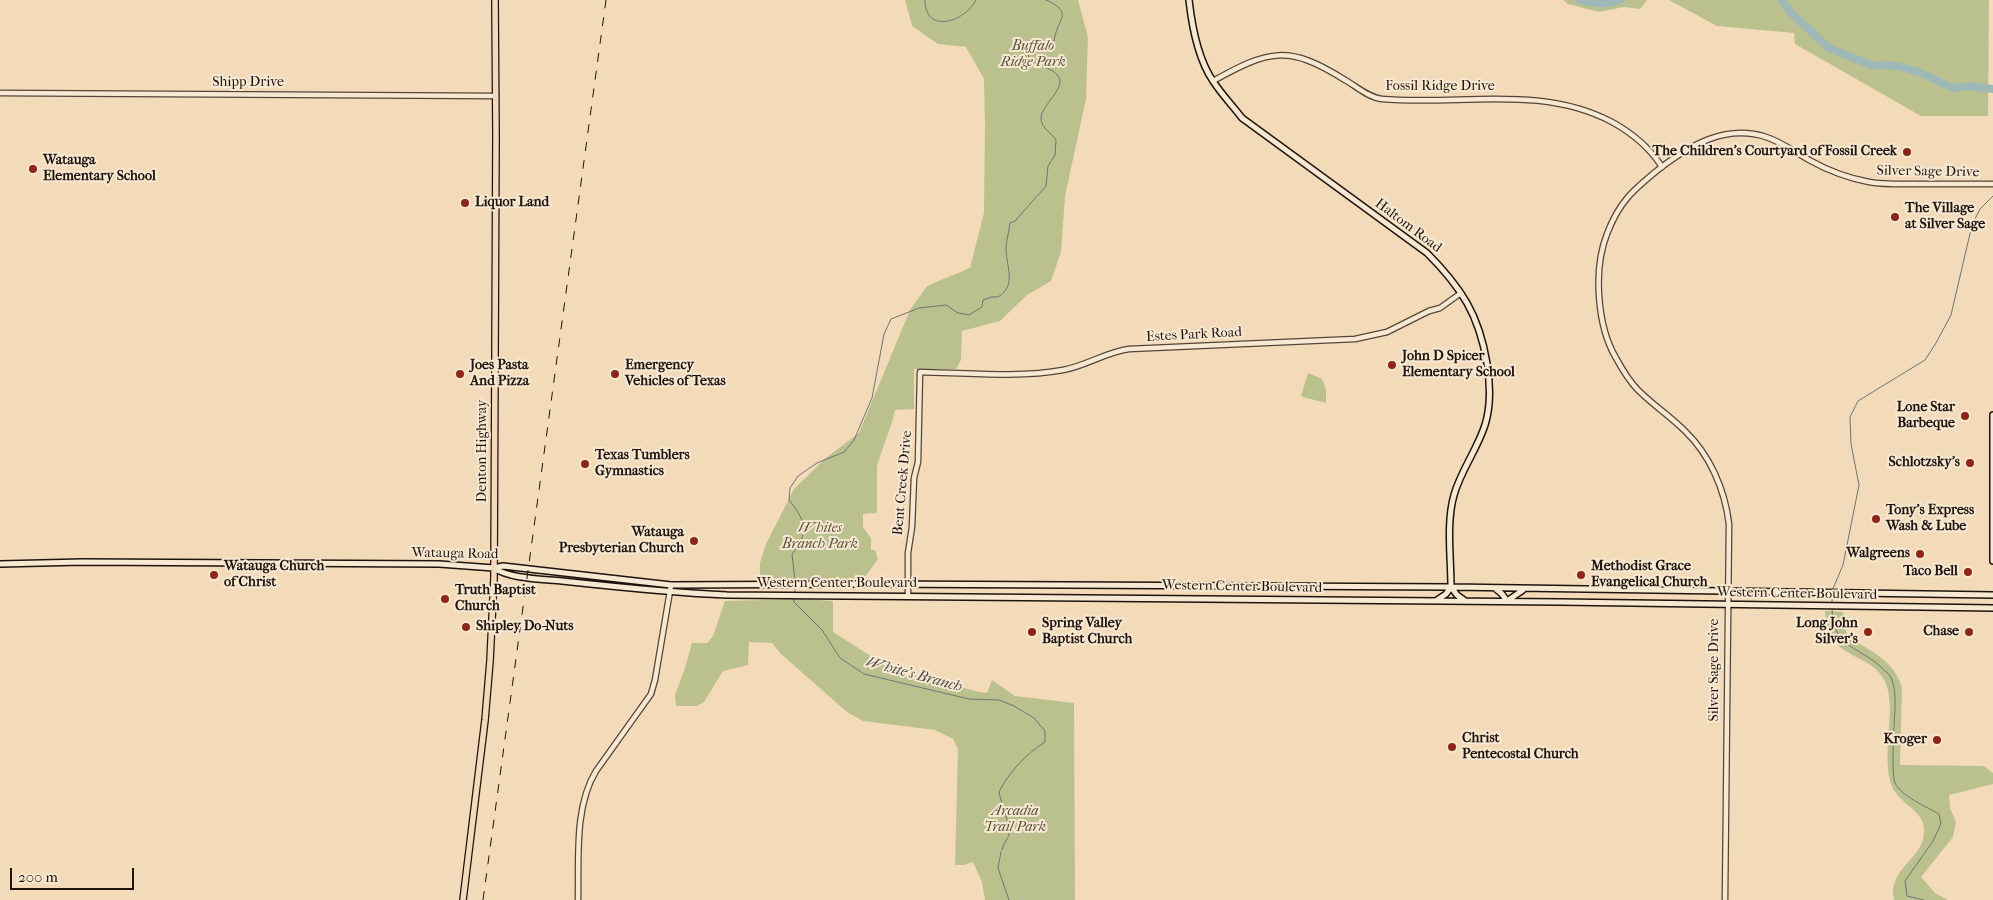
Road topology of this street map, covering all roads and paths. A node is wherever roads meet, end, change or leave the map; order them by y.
1 (495, 0) edge
2 (1189, 0) edge
3 (1212, 81) junction
4 (0, 93) edge
5 (496, 96) junction
6 (1662, 167) junction
7 (1993, 184) edge
8 (1461, 293) junction
9 (920, 372) joint
10 (1993, 415) edge
11 (1993, 507) edge
12 (1993, 560) edge
13 (0, 564) edge
14 (494, 568) junction
15 (874, 584) junction
16 (908, 584) junction
17 (671, 585) junction
18 (1451, 587) junction
19 (1494, 588) junction
20 (1525, 589) junction
21 (1727, 591) junction
22 (669, 593) junction
23 (1905, 594) junction
24 (874, 595) junction
25 (908, 596) junction
26 (1993, 596) edge
27 (1435, 600) junction
28 (1465, 601) junction
29 (1507, 601) junction
30 (1727, 604) junction
31 (1905, 607) junction
32 (1993, 608) edge
33 (463, 900) edge
34 (578, 900) edge
35 (1725, 900) edge

1 - 5 main road, Denton Highway
2 - 3 main road, Haltom Road
3 - 6 street, Fossil Ridge Drive
3 - 8 main road, Haltom Road
4 - 5 street, Shipp Drive
5 - 14 main road, Denton Highway
6 - 7 street, Silver Sage Drive
6 - 21 street, Silver Sage Drive
8 - 9 street, Estes Park Road
8 - 18 main road, Haltom Road
9 - 16 street, Bent Creek Drive
10 - 11 main road
11 - 12 main road
13 - 14 main road, Watauga Road
14 - 17 main road, Watauga Road
14 - 22 main road, Western Center Boulevard
14 - 33 main road, Denton Highway
15 - 16 main road, Watauga Road
15 - 17 main road, Watauga Road
15 - 24 main road
16 - 18 main road, Western Center Boulevard
16 - 25 street, Bent Creek Drive
17 - 22 street
18 - 19 main road, Western Center Boulevard
18 - 27 main road
18 - 28 main road
19 - 20 main road, Western Center Boulevard
19 - 29 main road
20 - 21 main road, Western Center Boulevard
20 - 29 main road
21 - 23 main road, Western Center Boulevard
21 - 30 street, Silver Sage Drive
22 - 24 main road, Western Center Boulevard
22 - 34 street
23 - 26 main road, Western Center Boulevard
23 - 31 main road
24 - 25 main road, Western Center Boulevard
25 - 27 main road, Western Center Boulevard
27 - 28 main road, Western Center Boulevard
28 - 29 main road, Western Center Boulevard
29 - 30 main road, Western Center Boulevard
30 - 31 main road, Western Center Boulevard
30 - 35 street, Silver Sage Drive
31 - 32 main road, Western Center Boulevard

